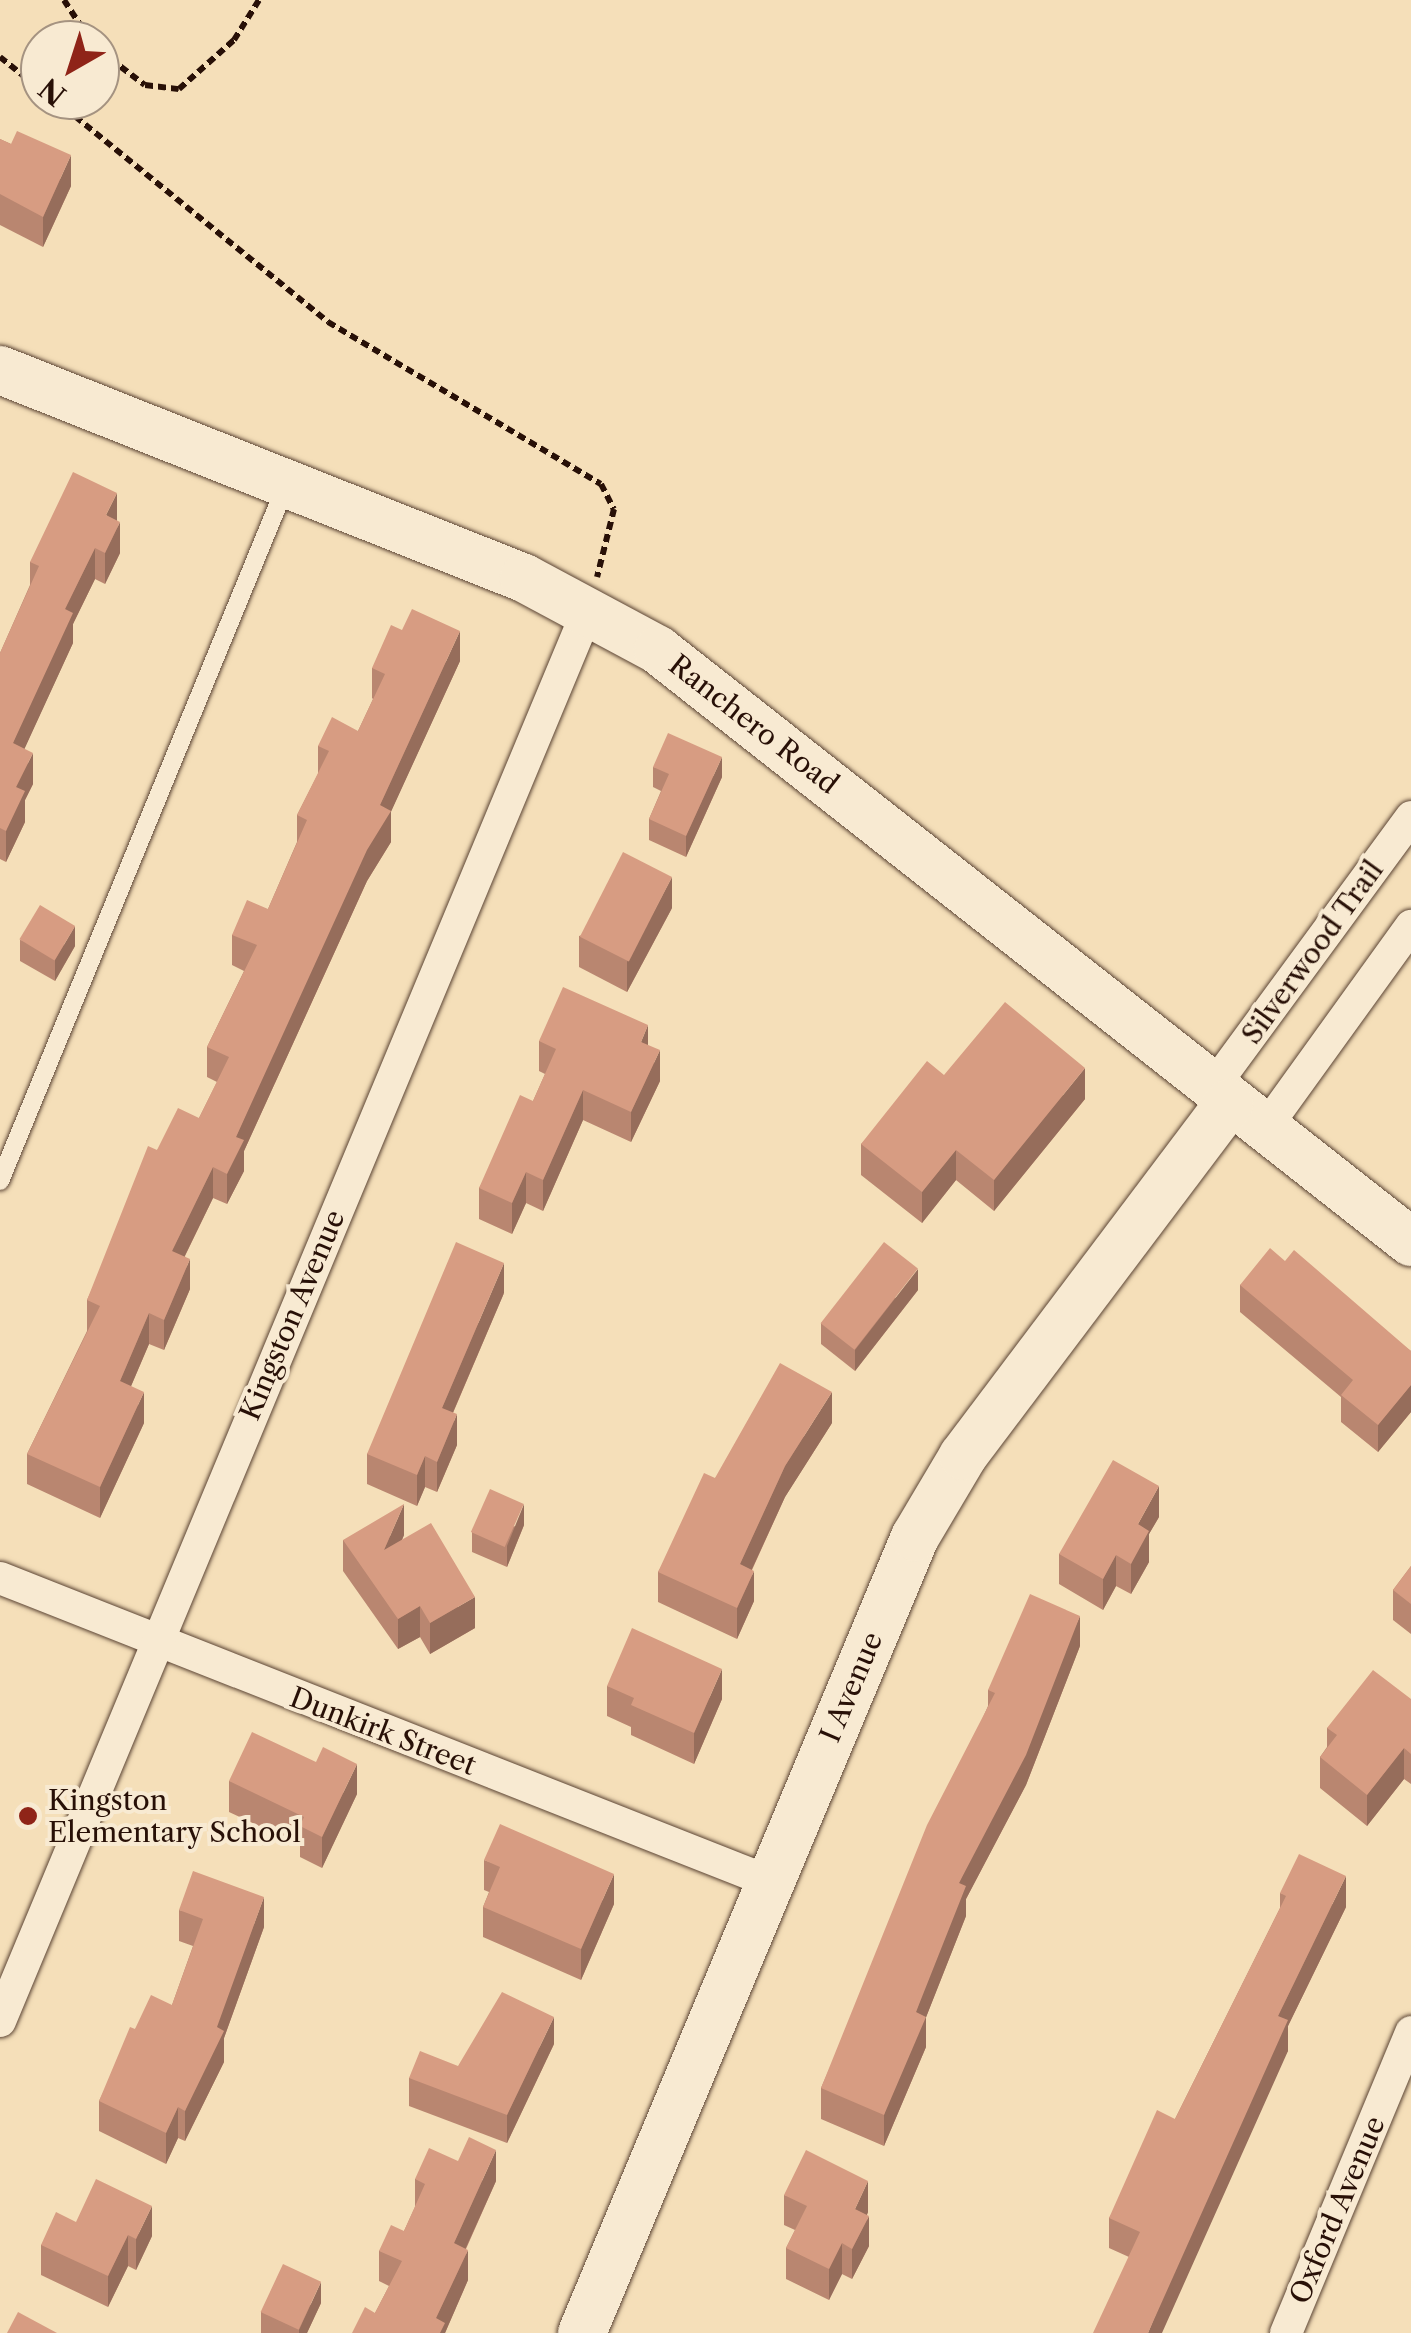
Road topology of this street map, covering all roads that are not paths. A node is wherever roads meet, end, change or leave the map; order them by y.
1 (0, 370) edge
2 (288, 481) junction
3 (588, 610) junction
4 (1411, 817) edge
5 (1411, 926) edge
6 (1236, 1106) junction
7 (0, 1181) edge
8 (1411, 1242) edge
9 (0, 1578) edge
10 (154, 1642) junction
11 (768, 1881) junction
12 (0, 2021) edge
13 (1411, 2032) edge
14 (582, 2333) edge
15 (1286, 2333) edge

1 - 2 main road, Ranchero Road
2 - 3 main road, Ranchero Road
2 - 7 lane
3 - 6 main road, Ranchero Road
3 - 10 street, Kingston Avenue
4 - 6 street, Silverwood Trail
5 - 6 street
6 - 8 main road, Ranchero Road
6 - 11 main road, I Avenue
9 - 10 street, Dunkirk Street
10 - 11 street, Dunkirk Street
10 - 12 street, Kingston Avenue
11 - 14 main road, I Avenue
13 - 15 street, Oxford Avenue

